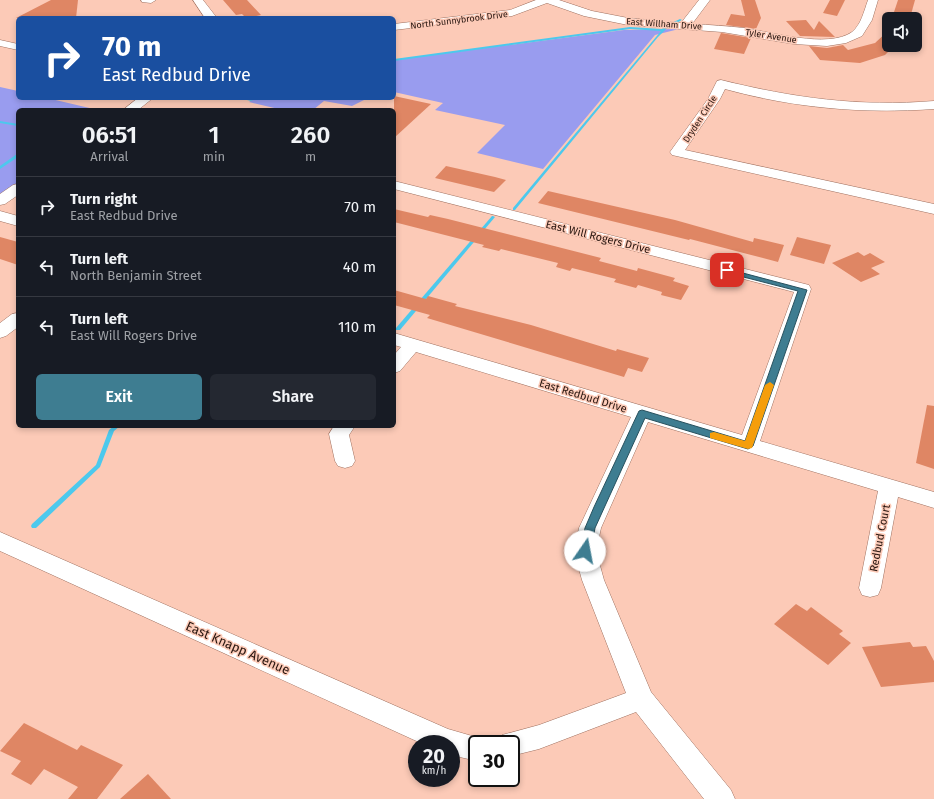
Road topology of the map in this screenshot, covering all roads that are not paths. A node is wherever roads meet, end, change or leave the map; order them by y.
1 (146, 0) edge
2 (151, 0) edge
3 (198, 0) edge
4 (546, 0) edge
5 (549, 0) edge
6 (705, 0) edge
7 (873, 0) edge
8 (210, 16) edge
9 (685, 26) junction
10 (396, 27) edge
11 (710, 27) joint
12 (0, 43) edge
13 (16, 47) edge
14 (144, 100) edge
15 (934, 105) edge
16 (132, 108) edge
17 (396, 186) edge
18 (16, 189) edge
19 (0, 201) edge
20 (934, 209) edge
21 (0, 216) edge
22 (16, 220) edge
23 (16, 320) edge
24 (0, 332) edge
25 (396, 340) edge
26 (412, 345) junction
27 (396, 364) edge
28 (642, 414) junction
29 (344, 428) edge
30 (748, 446) junction
31 (345, 461) dead end
32 (889, 487) junction
33 (934, 500) edge
34 (0, 541) edge
35 (870, 588) dead end
36 (641, 699) junction
37 (520, 742) edge
38 (468, 747) edge
39 (721, 799) edge

1 - 2 street
3 - 8 street
4 - 10 street, North Sunnybrook Drive
5 - 9 street, East Willham Drive
6 - 9 street
7 - 11 street, Tyler Avenue
9 - 11 street, East Willham Drive
12 - 13 street
14 - 16 street
15 - 20 street, Dryden Circle
17 - 30 street, East Will Rogers Drive
18 - 19 street
21 - 22 street
23 - 24 street
25 - 26 street, East Redbud Drive
26 - 27 street
26 - 28 street, East Redbud Drive
28 - 30 street, East Redbud Drive
28 - 36 street
29 - 31 street
30 - 32 street, East Redbud Drive
32 - 33 street, East Redbud Drive
32 - 35 street, Redbud Court
34 - 38 street, East Knapp Avenue
36 - 37 street
36 - 39 street

